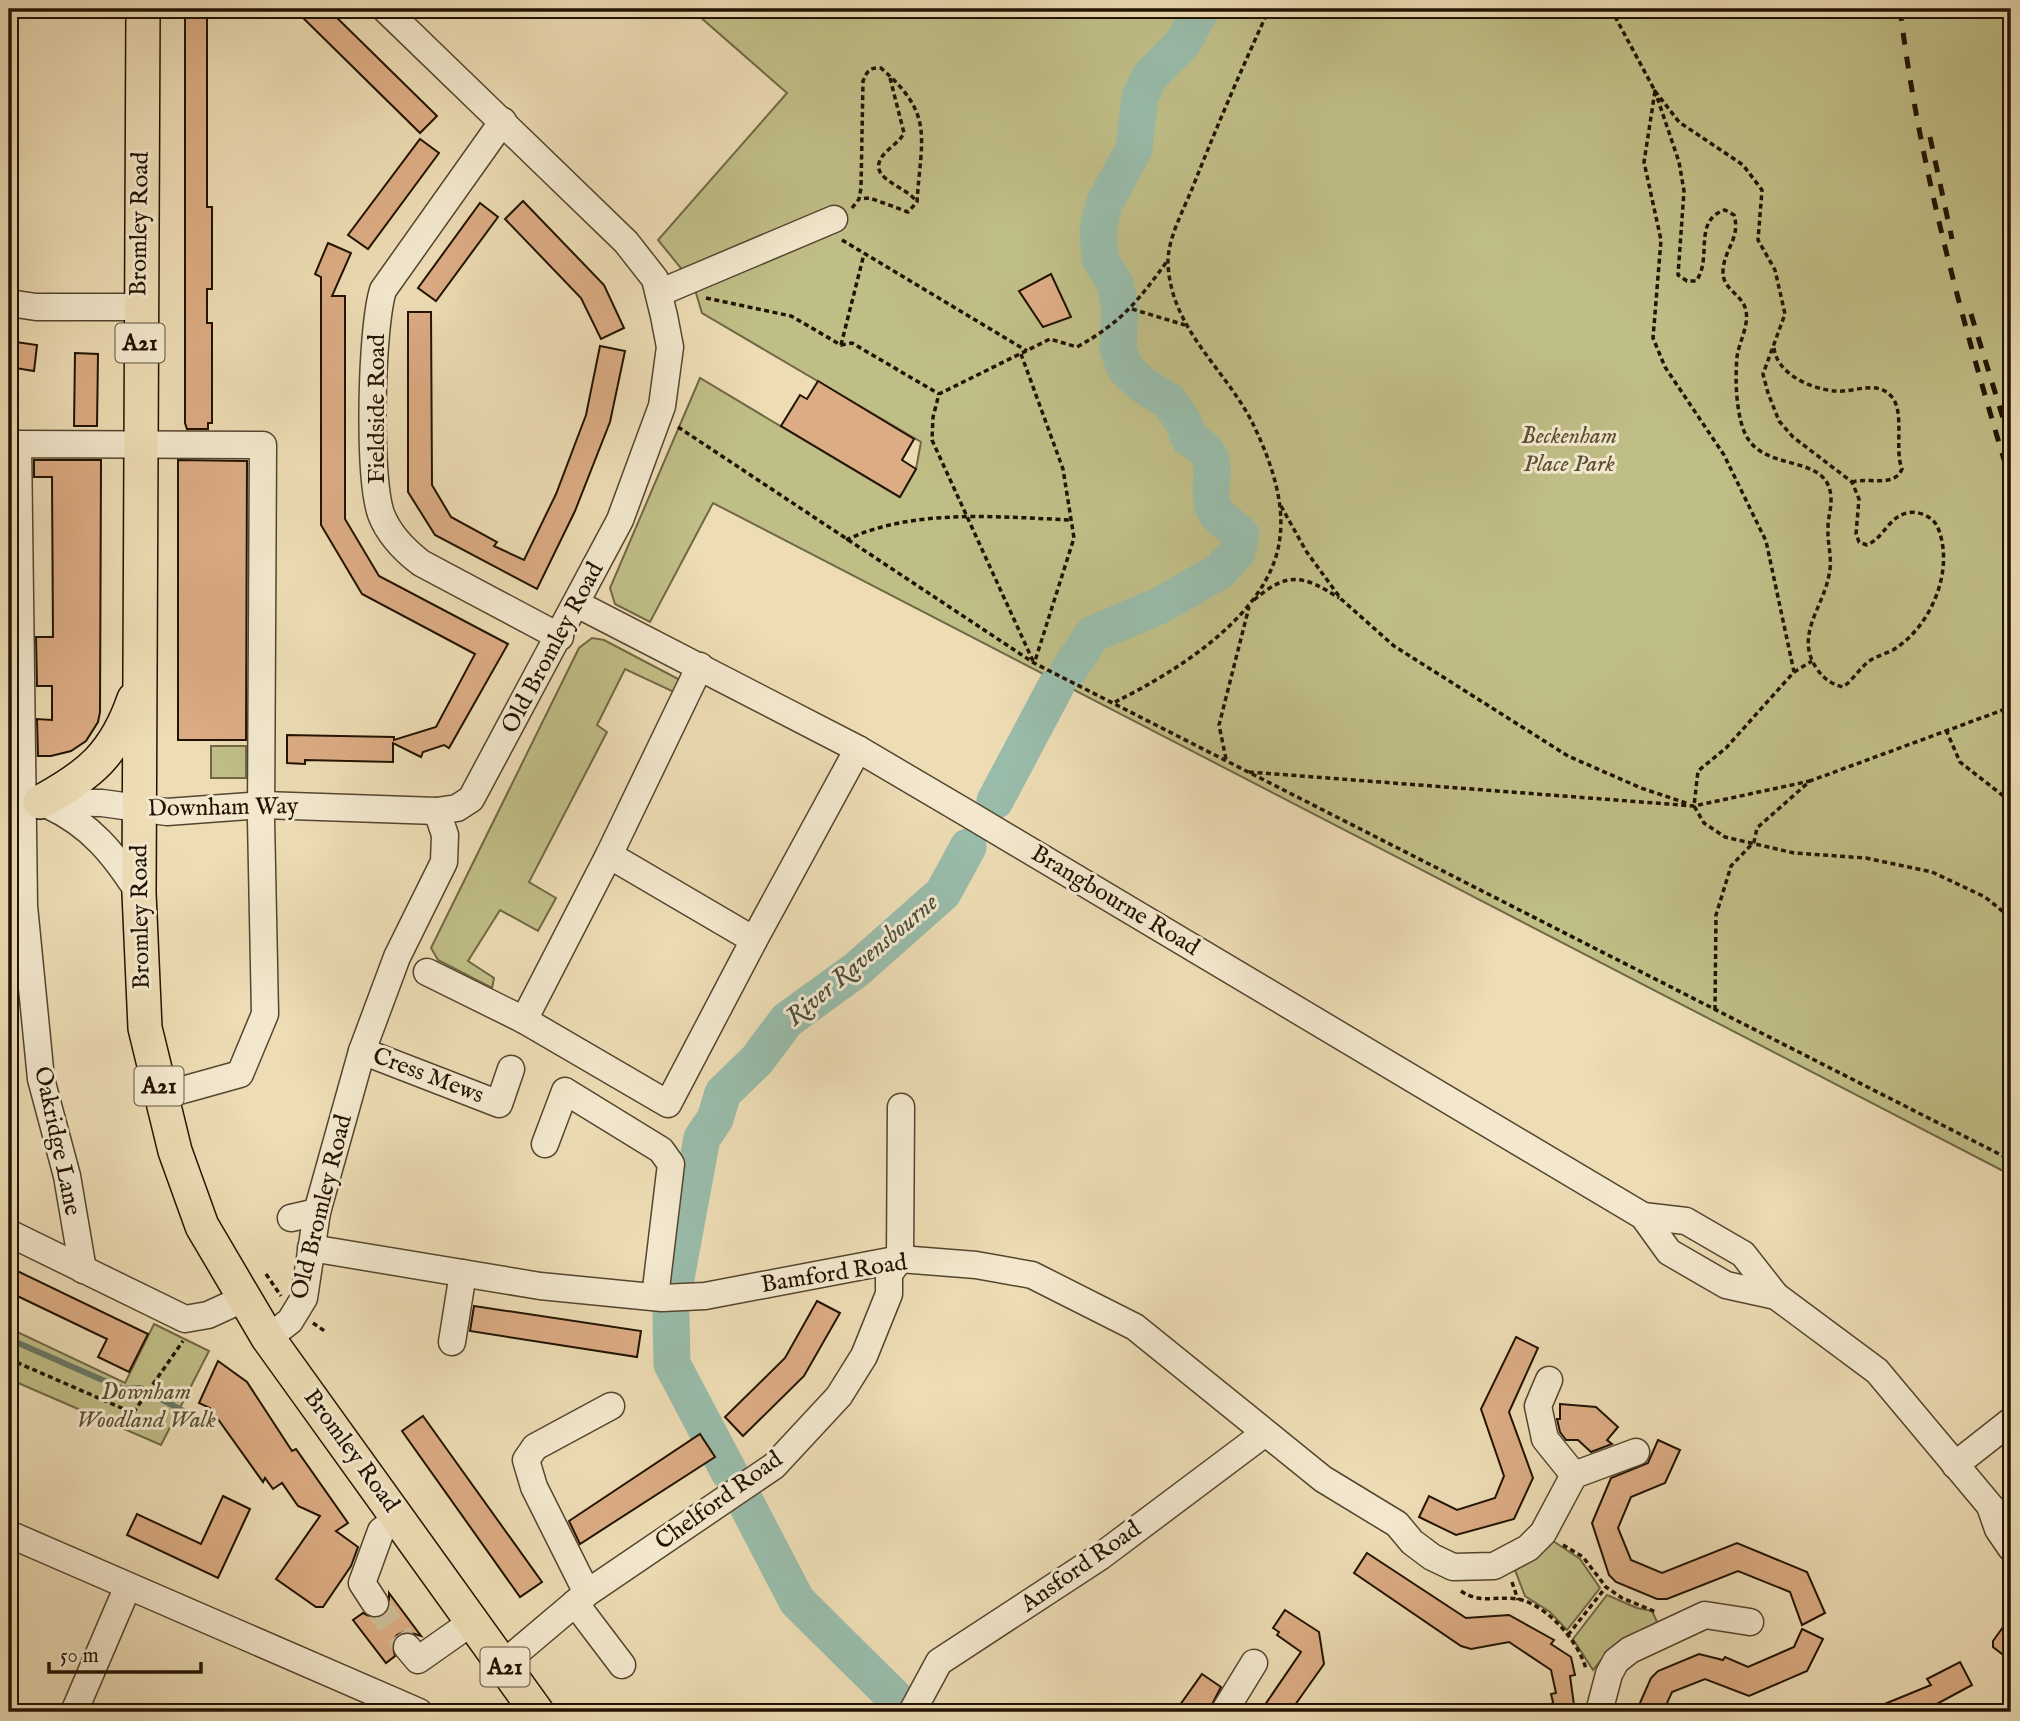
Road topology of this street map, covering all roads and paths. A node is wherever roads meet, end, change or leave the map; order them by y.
1 (142, 9) edge
2 (386, 9) edge
3 (1269, 9) edge
4 (1611, 9) edge
5 (890, 75) junction
6 (1655, 91) junction
7 (503, 121) junction
8 (917, 202) junction
9 (834, 219) joint
10 (864, 254) junction
11 (1168, 260) junction
12 (659, 293) junction
13 (698, 296) dead end
14 (9, 303) edge
15 (139, 307) junction
16 (1132, 309) junction
17 (1185, 325) junction
18 (841, 345) junction
19 (1774, 346) junction
20 (1027, 351) junction
21 (1021, 353) junction
22 (939, 394) junction
23 (673, 425) dead end
24 (13, 444) edge
25 (142, 445) junction
26 (1852, 482) junction
27 (1280, 504) junction
28 (968, 517) junction
29 (1072, 520) junction
30 (846, 540) junction
31 (1341, 599) junction
32 (577, 604) junction
33 (1250, 604) junction
34 (560, 637) junction
35 (1812, 661) junction
36 (1034, 663) junction
37 (699, 666) junction
38 (1794, 672) junction
39 (140, 678) junction
40 (1115, 702) junction
41 (2011, 707) edge
42 (1946, 730) junction
43 (858, 749) junction
44 (1227, 761) junction
45 (1247, 771) junction
46 (1810, 781) junction
47 (23, 801) edge
48 (2011, 802) edge
49 (263, 805) junction
50 (1694, 806) junction
51 (140, 810) junction
52 (437, 811) junction
53 (1754, 842) junction
54 (609, 855) junction
55 (139, 893) junction
56 (2011, 918) edge
57 (754, 940) junction
58 (427, 972) dead end
59 (1715, 1010) junction
60 (524, 1020) junction
61 (362, 1051) junction
62 (511, 1069) dead end
63 (161, 1096) junction
64 (901, 1107) dead end
65 (545, 1144) dead end
66 (2011, 1160) edge
67 (317, 1212) junction
68 (1643, 1216) junction
69 (291, 1218) dead end
70 (9, 1233) edge
71 (311, 1248) junction
72 (900, 1259) junction
73 (83, 1270) junction
74 (463, 1273) junction
75 (1776, 1296) junction
76 (658, 1298) junction
77 (243, 1299) junction
78 (268, 1338) junction
79 (184, 1339) dead end
80 (452, 1342) dead end
81 (9, 1359) edge
82 (1549, 1380) dead end
83 (611, 1406) dead end
84 (2011, 1421) edge
85 (1265, 1433) junction
86 (1636, 1452) dead end
87 (1955, 1465) junction
88 (1574, 1475) junction
89 (398, 1517) junction
90 (2002, 1526) edge
91 (1543, 1533) junction
92 (9, 1534) edge
93 (128, 1586) junction
94 (1456, 1587) dead end
95 (1606, 1587) junction
96 (581, 1598) junction
97 (375, 1603) tunnel mouth
98 (472, 1622) junction
99 (1750, 1622) dead end
100 (1664, 1633) junction
101 (1568, 1635) junction
102 (407, 1647) dead end
103 (1254, 1663) dead end
104 (503, 1664) junction
105 (622, 1665) dead end
106 (1588, 1679) dead end
107 (74, 1712) edge
108 (419, 1712) edge
109 (537, 1712) edge
110 (912, 1712) edge
111 (1224, 1712) edge
112 (1599, 1712) edge

1 - 15 main road, Bromley Road / A21
2 - 7 street, Old Bromley Road
3 - 11 path
4 - 6 path
5 - 8 path
5 - 8 path
5 - 8 path
6 - 19 path
6 - 35 path
6 - 38 path
7 - 12 street, Old Bromley Road
7 - 34 street, Fieldside Road
9 - 10 path
9 - 12 street
10 - 18 path
10 - 20 path
11 - 16 path
11 - 17 path
12 - 32 street, Old Bromley Road
13 - 18 path
14 - 15 street
15 - 25 main road, Bromley Road / A21
16 - 17 path
16 - 20 path
17 - 27 path
18 - 22 path
19 - 26 path
19 - 26 path
20 - 21 path
21 - 22 path
21 - 29 path
22 - 28 path
23 - 30 path
24 - 25 street
24 - 47 street, Oakridge Lane
25 - 39 main road, Bromley Road / A21
25 - 49 street
26 - 35 path
27 - 31 path
27 - 33 path
28 - 29 path
28 - 30 path
28 - 36 path
29 - 36 path
30 - 36 path
31 - 33 path
31 - 50 path
32 - 34 street, Old Bromley Road
32 - 37 street, Brangbourne Road
33 - 40 path
33 - 44 path
34 - 52 street, Old Bromley Road
35 - 38 path
36 - 40 path
37 - 43 street, Brangbourne Road
37 - 54 street
38 - 50 path
39 - 47 main road
39 - 51 main road, Bromley Road / A21
40 - 44 path
41 - 42 path
42 - 46 path
42 - 48 path
43 - 57 street
43 - 68 street, Brangbourne Road
44 - 45 path
45 - 50 path
45 - 59 path
46 - 50 path
46 - 53 path
47 - 51 street, Downham Way
47 - 55 street
47 - 73 street, Oakridge Lane
49 - 51 street, Downham Way
49 - 52 street, Downham Way
49 - 63 street
50 - 53 path
51 - 55 main road, Bromley Road / A21
52 - 61 street, Old Bromley Road
53 - 56 path
53 - 59 path
54 - 57 street
54 - 60 street
55 - 63 main road, Bromley Road / A21
57 - 60 street
58 - 60 street
59 - 66 path
61 - 62 street, Cress Mews
61 - 67 street, Old Bromley Road
63 - 77 main road, Bromley Road / A21
64 - 72 street, Chelford Road
65 - 76 street
67 - 69 street
67 - 71 street, Old Bromley Road
68 - 75 street, Brangbourne Road
68 - 75 street, Brangbourne Road
70 - 73 street
71 - 74 street, Bamford Road
71 - 78 street, Old Bromley Road
72 - 76 street, Bamford Road
72 - 85 street, Bamford Road
72 - 96 street, Chelford Road
73 - 77 street
74 - 76 street, Bamford Road
74 - 80 street
75 - 87 street, Brangbourne Road
77 - 78 main road, Bromley Road / A21
78 - 89 main road, Bromley Road / A21
79 - 81 path
82 - 88 street
83 - 96 street
84 - 87 street
85 - 91 street, Bamford Road
85 - 110 street, Ansford Road
86 - 88 street
87 - 90 street, Brangbourne Road
88 - 91 street
89 - 97 street
89 - 98 main road, Bromley Road / A21
91 - 95 path
92 - 93 street
93 - 107 street
93 - 108 street
94 - 101 path
95 - 100 path
95 - 101 path
96 - 104 street, Chelford Road
96 - 105 street
98 - 102 street
98 - 104 main road, Bromley Road / A21
99 - 100 street
100 - 112 street
101 - 106 path
103 - 111 street
104 - 109 main road, Bromley Road / A21

